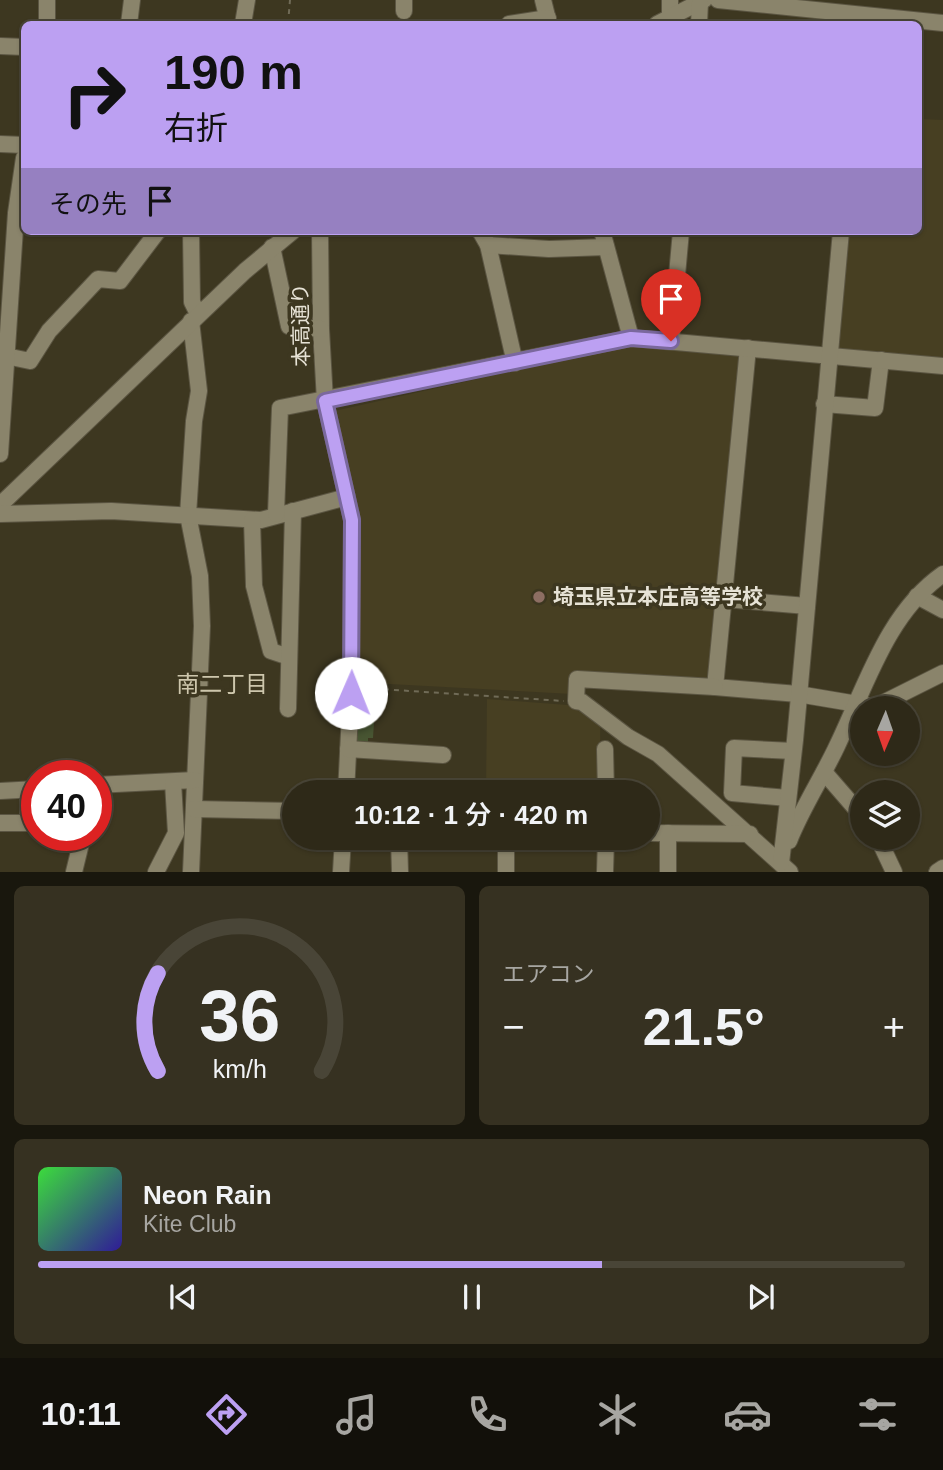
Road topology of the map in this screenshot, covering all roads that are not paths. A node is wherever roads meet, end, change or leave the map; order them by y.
1 (47, 0) edge
2 (132, 0) edge
3 (247, 0) edge
4 (542, 0) edge
5 (670, 0) edge
6 (718, 0) edge
7 (702, 1) edge
8 (861, 13) edge
9 (47, 21) edge
10 (128, 21) edge
11 (244, 21) edge
12 (549, 21) edge
13 (663, 21) edge
14 (699, 21) edge
15 (943, 23) edge
16 (0, 46) edge
17 (21, 47) edge
18 (0, 144) edge
19 (21, 145) edge
20 (21, 172) edge
21 (155, 235) edge
22 (191, 235) edge
23 (320, 235) edge
24 (681, 235) edge
25 (841, 235) edge
26 (281, 237) edge
27 (484, 238) edge
28 (604, 239) edge
29 (7, 240) edge
30 (5, 296) edge
31 (194, 318) junction
32 (321, 329) junction
33 (631, 338) junction
34 (671, 341) junction
35 (748, 348) junction
36 (829, 355) junction
37 (6, 356) junction
38 (881, 360) junction
39 (515, 363) junction
40 (943, 366) edge
41 (325, 401) junction
42 (824, 404) junction
43 (1, 429) edge
44 (0, 454) edge
45 (347, 497) junction
46 (0, 505) edge
47 (293, 511) junction
48 (0, 514) edge
49 (276, 514) junction
50 (188, 515) junction
51 (252, 520) junction
52 (943, 575) edge
53 (917, 596) junction
54 (725, 599) junction
55 (807, 606) junction
56 (943, 610) edge
57 (289, 657) junction
58 (943, 673) edge
59 (715, 687) junction
60 (798, 694) junction
61 (861, 696) edge
62 (897, 696) edge
63 (850, 702) edge
64 (288, 709) dead end
65 (850, 719) edge
66 (348, 749) junction
67 (605, 749) dead end
68 (793, 751) junction
69 (443, 755) dead end
70 (791, 771) junction
71 (824, 772) junction
72 (195, 780) junction
73 (347, 780) edge
74 (606, 780) edge
75 (173, 782) junction
76 (112, 784) edge
77 (816, 788) junction
78 (21, 790) edge
79 (0, 791) edge
80 (788, 798) junction
81 (850, 802) edge
82 (194, 809) junction
83 (282, 811) edge
84 (0, 823) edge
85 (21, 823) edge
86 (660, 833) edge
87 (668, 833) junction
88 (750, 834) junction
89 (342, 850) edge
90 (399, 850) edge
91 (506, 850) edge
92 (606, 850) edge
93 (884, 850) edge
94 (79, 851) edge
95 (785, 867) edge
96 (943, 868) edge
97 (74, 872) edge
98 (156, 872) edge
99 (191, 872) edge
100 (341, 872) edge
101 (400, 872) edge
102 (506, 872) edge
103 (605, 872) edge
104 (668, 872) edge
105 (894, 872) edge
106 (937, 872) edge

1 - 9 street
2 - 10 street
3 - 11 street
4 - 12 street
5 - 13 street
6 - 8 street
7 - 13 street
7 - 14 street
8 - 15 street
16 - 17 street
18 - 19 street
20 - 29 street
21 - 37 street
22 - 31 street
23 - 32 street, 本高通り
24 - 34 street
25 - 36 street
26 - 31 street
26 - 32 street
27 - 28 street
27 - 39 street
28 - 33 street
29 - 30 street
30 - 37 street
31 - 46 street
31 - 50 street
32 - 41 street, 本高通り
33 - 34 street
33 - 39 street
34 - 35 street
35 - 36 street
35 - 54 street
36 - 38 street
36 - 42 street
37 - 43 street
38 - 40 street
38 - 42 street
39 - 41 street
41 - 45 street, 本高通り
41 - 49 street
42 - 55 street
43 - 44 street
45 - 47 street
45 - 66 street, 本高通り
47 - 49 street
47 - 57 street
48 - 50 street
49 - 51 street
50 - 51 street
50 - 72 street
51 - 57 street
52 - 53 street
53 - 56 street
53 - 61 street
54 - 55 street
54 - 59 street
55 - 60 street
57 - 64 street
58 - 62 street
59 - 60 street
59 - 88 street
60 - 63 street
60 - 68 street
65 - 71 street
66 - 69 street
66 - 73 street, 本高通り
67 - 74 street
68 - 70 street
68 - 80 street
70 - 77 street
70 - 80 street
71 - 77 street
71 - 81 street
72 - 75 street
72 - 82 street
75 - 76 street
75 - 98 street
77 - 95 street
78 - 79 street
80 - 95 street
82 - 83 street
82 - 99 street
84 - 85 street
86 - 87 street
87 - 88 street
87 - 104 street
88 - 95 street
89 - 100 street
90 - 101 street
91 - 102 street
92 - 103 street
93 - 105 street
94 - 97 street
96 - 106 street

